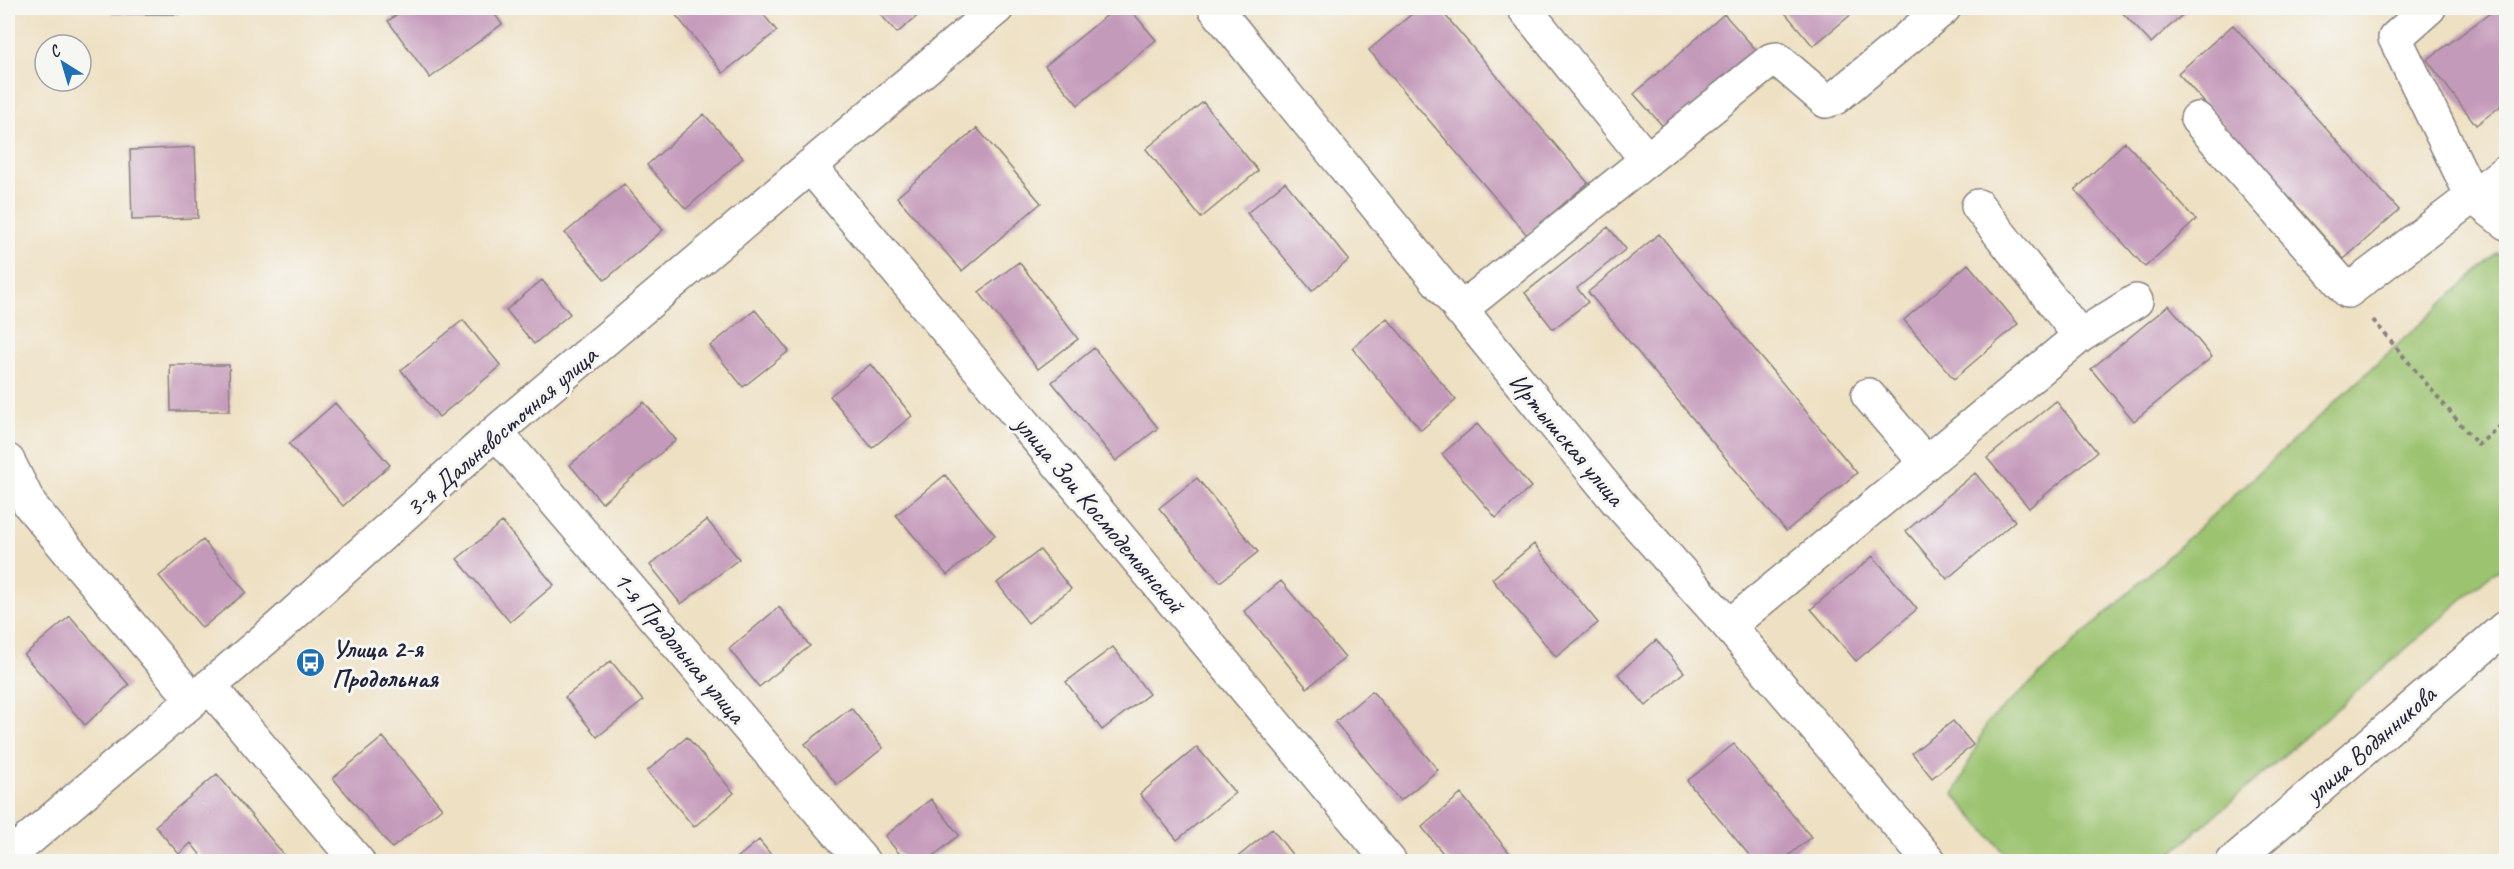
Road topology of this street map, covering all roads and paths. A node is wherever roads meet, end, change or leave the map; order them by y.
1 (997, 8) edge
2 (1215, 8) edge
3 (1524, 8) edge
4 (1944, 8) edge
5 (2429, 8) edge
6 (2197, 119) dead end
7 (1647, 160) junction
8 (810, 166) junction
9 (2506, 171) edge
10 (2472, 196) junction
11 (1978, 206) dead end
12 (2506, 224) edge
13 (2348, 291) junction
14 (2136, 301) dead end
15 (1460, 310) junction
16 (2080, 336) junction
17 (1868, 395) dead end
18 (2506, 421) edge
19 (496, 432) junction
20 (8, 461) edge
21 (1926, 464) junction
22 (1729, 626) junction
23 (2506, 627) edge
24 (201, 693) junction
25 (8, 857) edge
26 (358, 861) edge
27 (863, 861) edge
28 (1390, 861) edge
29 (1930, 861) edge
30 (2233, 861) edge

1 - 8 street, 3-я Дальневосточная улица
2 - 15 street, Иртышская улица
3 - 7 street
4 - 7 street
5 - 10 street
6 - 13 street
7 - 15 street
8 - 19 street, 3-я Дальневосточная улица
8 - 28 street, улица Зои Космодемьянской
9 - 10 street
10 - 12 street
10 - 13 street
11 - 16 street
13 - 18 path
14 - 16 street
15 - 22 street, Иртышская улица
16 - 21 street
17 - 21 street
19 - 24 street, 3-я Дальневосточная улица
19 - 27 street, 1-я Продольная улица
20 - 24 street
21 - 22 street
22 - 29 street, Иртышская улица
23 - 30 street, улица Водянникова
24 - 25 street, 3-я Дальневосточная улица
24 - 26 street

